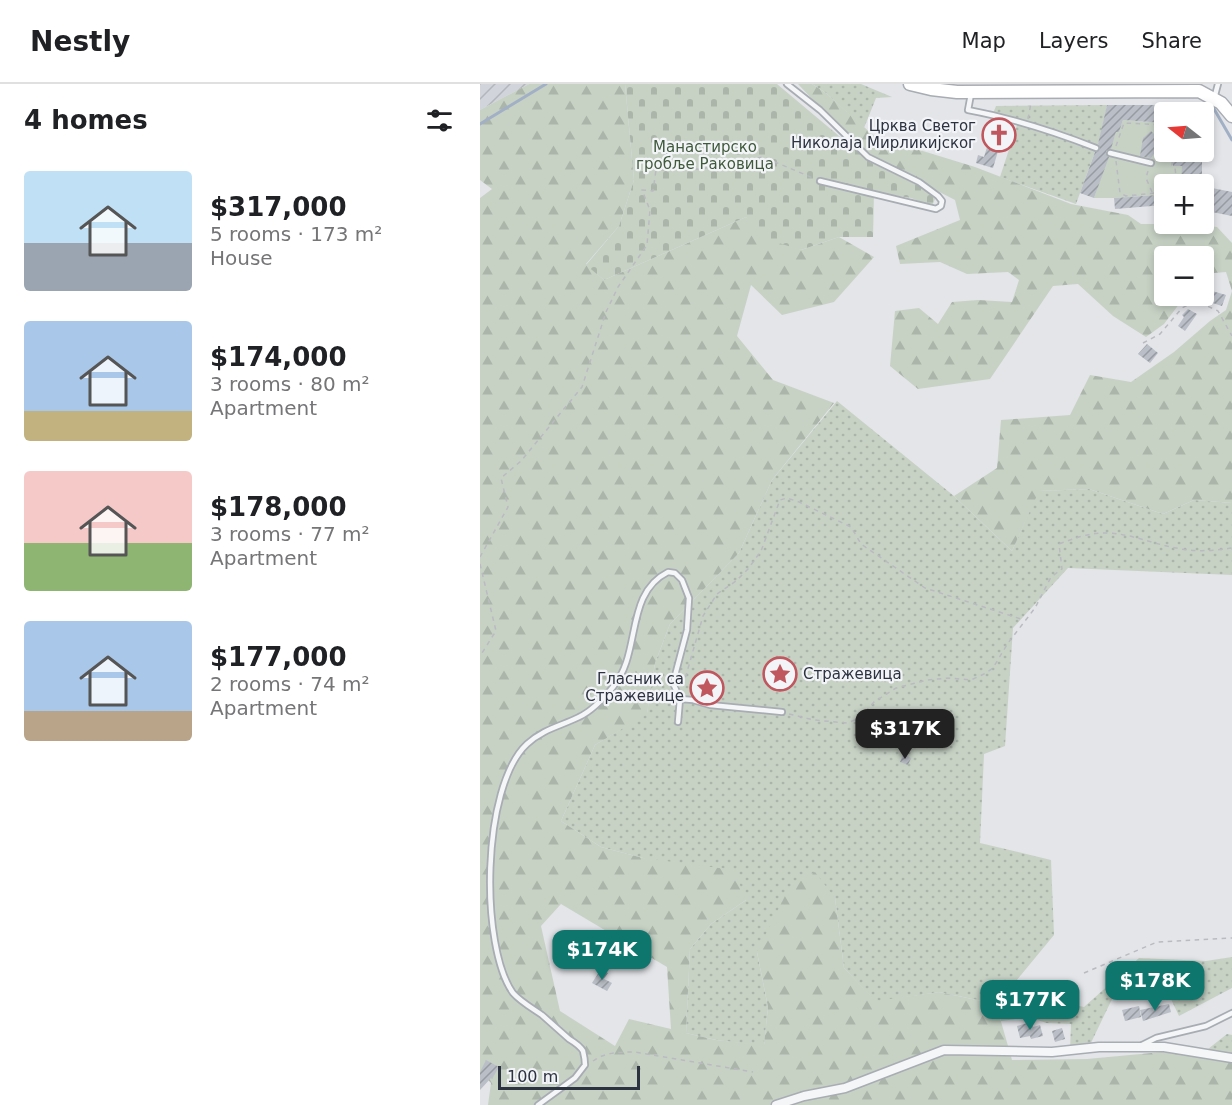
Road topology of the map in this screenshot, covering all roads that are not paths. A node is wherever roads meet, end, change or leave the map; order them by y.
1 (787, 84) edge
2 (910, 84) edge
3 (1218, 84) edge
4 (971, 92) junction
5 (1214, 99) junction
6 (1232, 116) edge
7 (1096, 148) dead end
8 (1113, 153) road end
9 (1151, 163) road end
10 (820, 181) road end
11 (680, 699) junction
12 (782, 712) road end
13 (678, 722) dead end
14 (484, 904) dead end
15 (486, 924) dead end
16 (1232, 1013) edge
17 (1140, 1047) junction
18 (1232, 1058) edge
19 (538, 1105) edge
20 (776, 1105) edge

1 - 10 lane
2 - 4 main road
3 - 5 lane
4 - 5 main road
4 - 7 lane
5 - 6 main road
8 - 9 lane
11 - 12 lane
11 - 13 lane
11 - 14 lane
15 - 19 lane
16 - 17 lane
17 - 18 street
17 - 20 street

